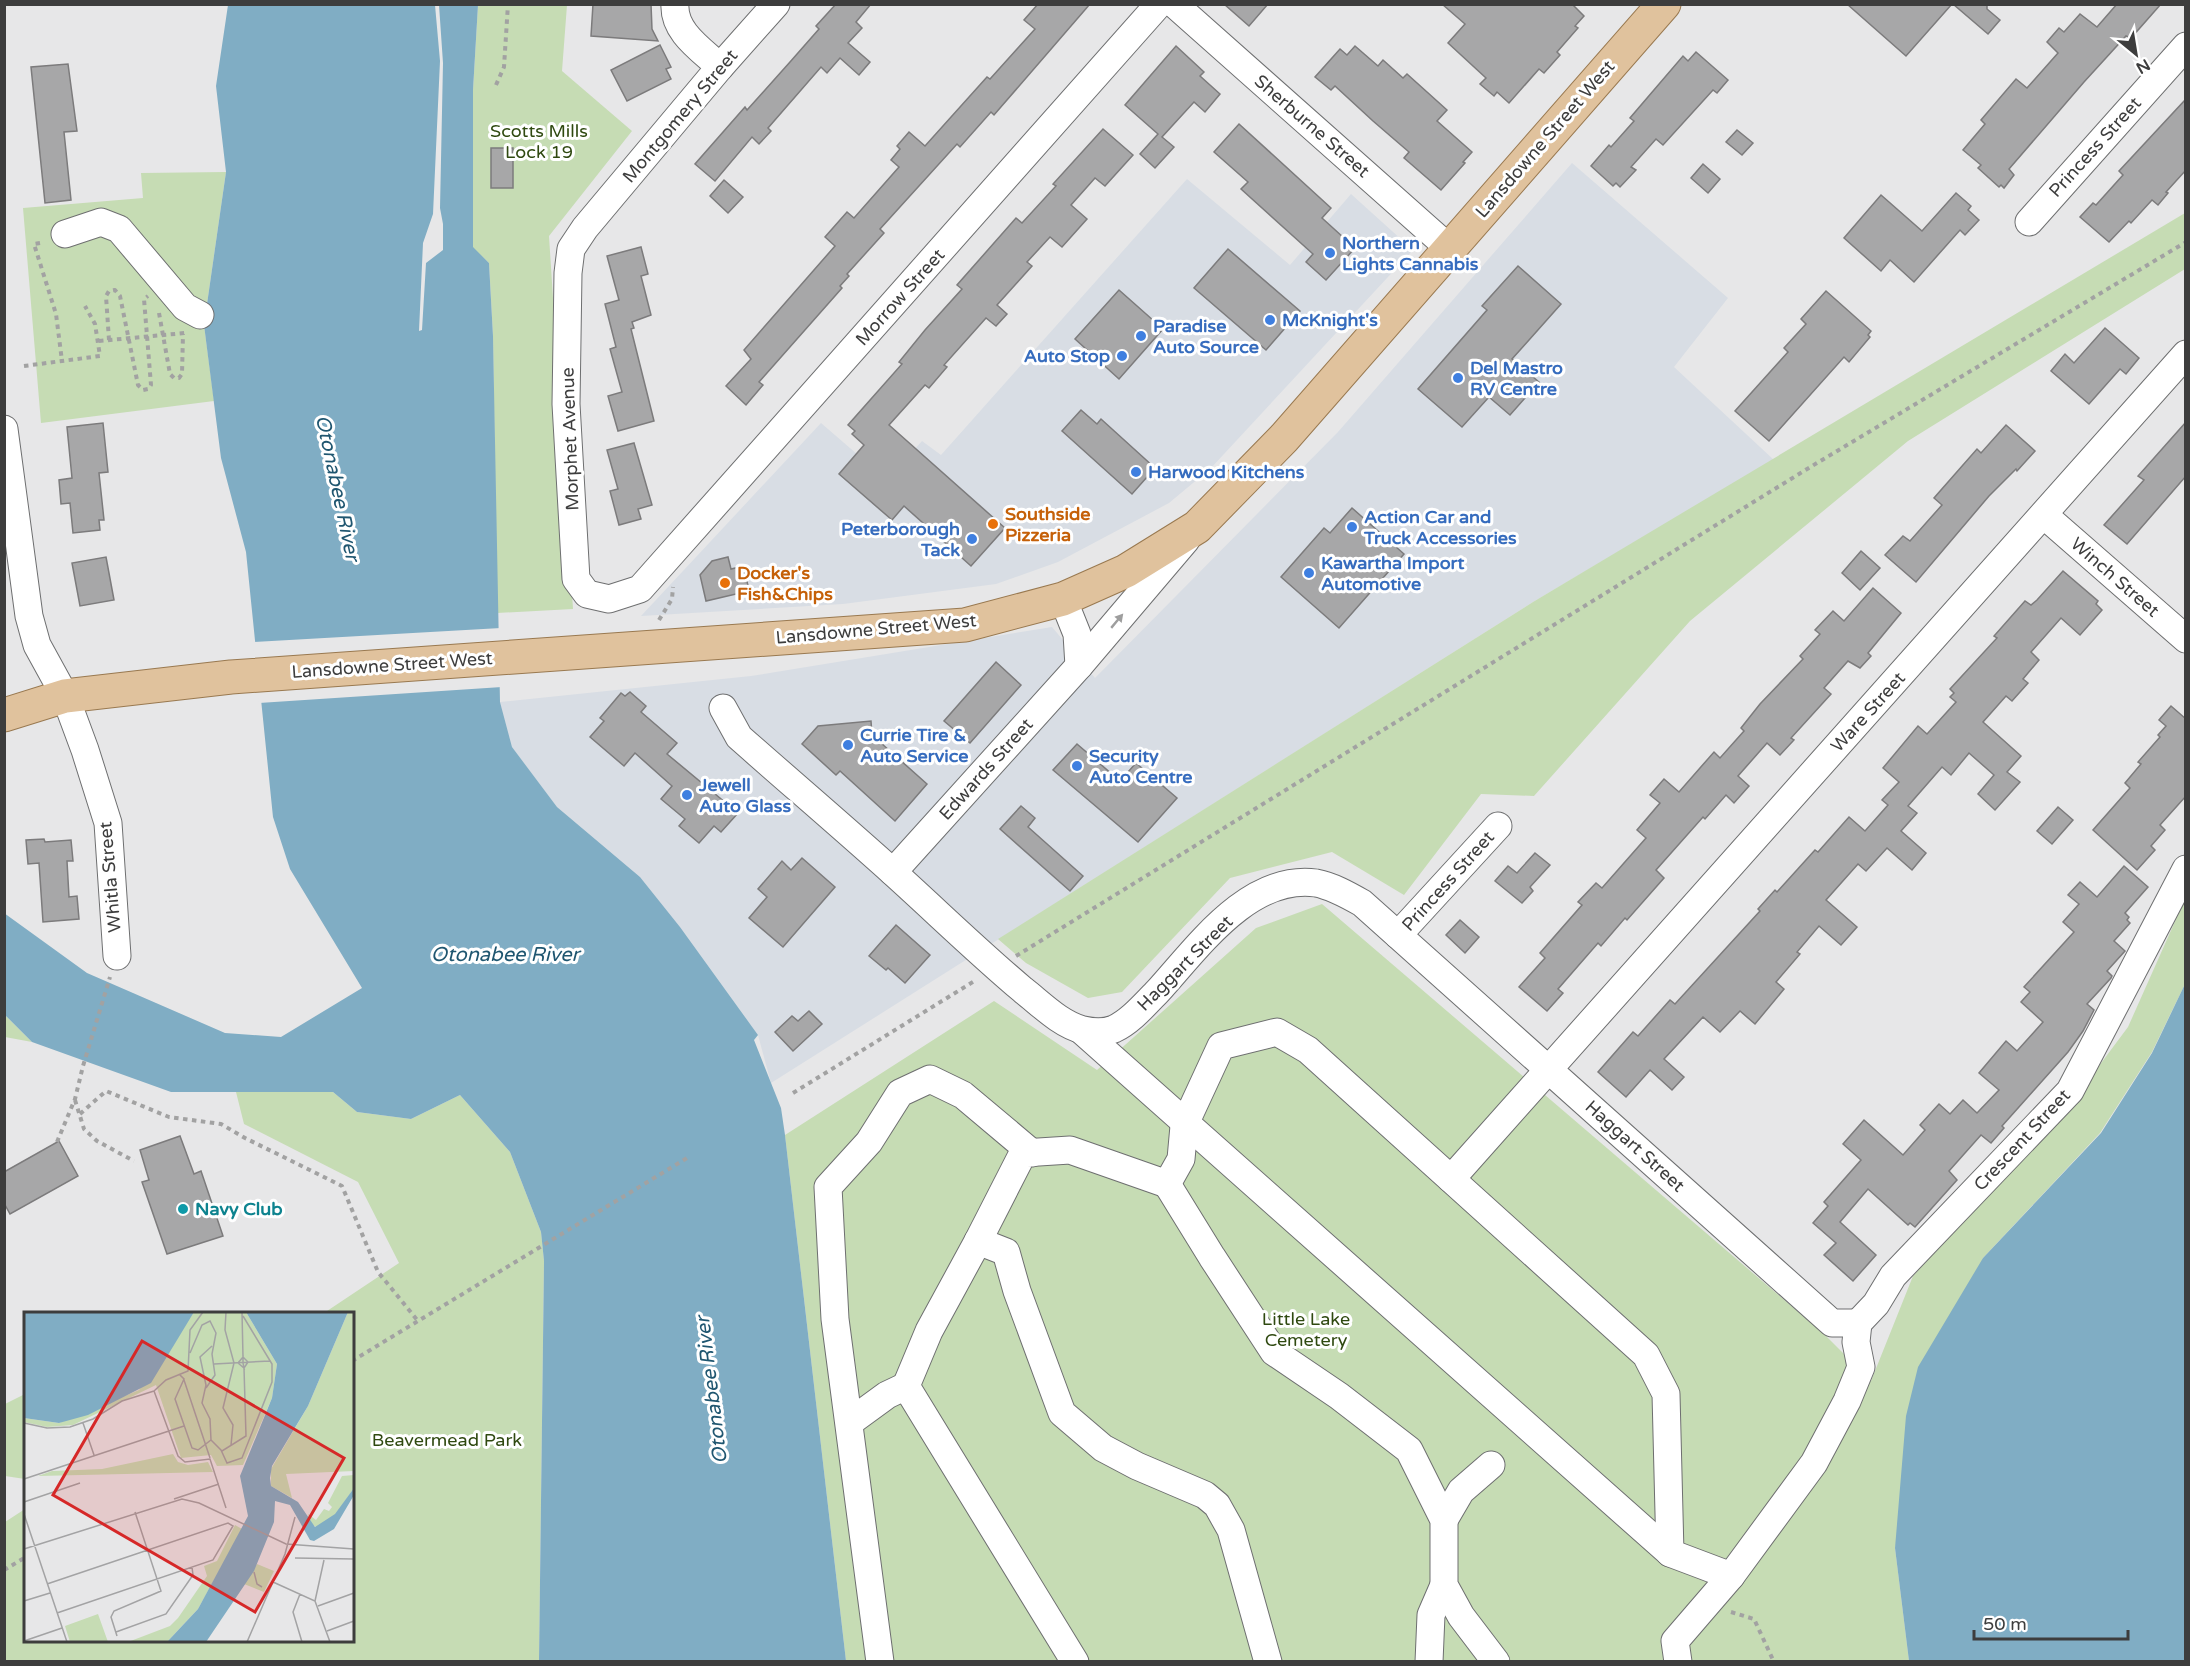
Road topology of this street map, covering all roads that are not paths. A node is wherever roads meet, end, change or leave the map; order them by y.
1 (675, 4) edge
2 (776, 4) edge
3 (1159, 4) edge
4 (1174, 4) edge
5 (1664, 4) edge
6 (2186, 46) edge
7 (720, 67) junction
8 (2029, 222) dead end
9 (585, 228) joint
10 (65, 234) dead end
11 (1449, 248) junction
12 (187, 328) road end
13 (2186, 354) edge
14 (4, 429) edge
15 (2044, 515) junction
16 (1197, 527) junction
17 (640, 589) joint
18 (1063, 599) junction
19 (2186, 639) edge
20 (1079, 666) junction
21 (65, 696) junction
22 (723, 708) dead end
23 (4, 715) edge
24 (1498, 826) dead end
25 (2186, 869) edge
26 (893, 872) junction
27 (1398, 935) junction
28 (114, 964) road end
29 (1081, 1030) junction
30 (1549, 1069) junction
31 (1185, 1123) junction
32 (1032, 1153) junction
33 (1451, 1179) junction
34 (1167, 1184) junction
35 (978, 1241) junction
36 (1858, 1323) junction
37 (906, 1386) junction
38 (850, 1422) junction
39 (1491, 1465) dead end
40 (1444, 1520) junction
41 (1670, 1553) junction
42 (1731, 1576) junction
43 (1444, 1585) junction
44 (880, 1662) edge
45 (1075, 1662) edge
46 (1268, 1662) edge
47 (1429, 1662) edge
48 (1496, 1662) edge
49 (1678, 1662) edge

1 - 7 street
2 - 7 street, Montgomery Street
3 - 17 street, Morrow Street
4 - 11 street, Sherburne Street
5 - 11 main road, Lansdowne Street West
6 - 8 street, Princess Street
7 - 9 street, Montgomery Street
9 - 17 street, Morphet Avenue
10 - 12 street
11 - 16 main road, Lansdowne Street West
13 - 15 street, Ware Street
14 - 21 street, Whitla Street
15 - 19 street, Winch Street
15 - 30 street, Ware Street
16 - 18 main road, Lansdowne Street West
20 -> 16 street, Edwards Street
18 - 20 street
18 - 21 main road, Lansdowne Street West
20 - 26 street, Edwards Street
21 - 23 main road, Lansdowne Street West
21 - 28 street, Whitla Street
22 - 26 street, Haggart Street
24 - 27 street, Princess Street
25 - 36 street, Crescent Street
26 - 29 street, Haggart Street
27 - 29 street, Haggart Street
27 - 30 street, Haggart Street
29 - 31 street
30 - 33 street, Ware Street
30 - 36 street, Haggart Street
31 - 33 street
31 - 34 street
31 - 41 street
32 - 34 street
32 - 35 street
32 - 38 street
33 - 41 street
34 - 40 street
35 - 37 street
35 - 46 street
36 - 42 street
37 - 38 street
37 - 45 street
38 - 44 street
39 - 40 street
40 - 43 street
41 - 42 street
42 - 49 street
43 - 47 street
43 - 48 street

